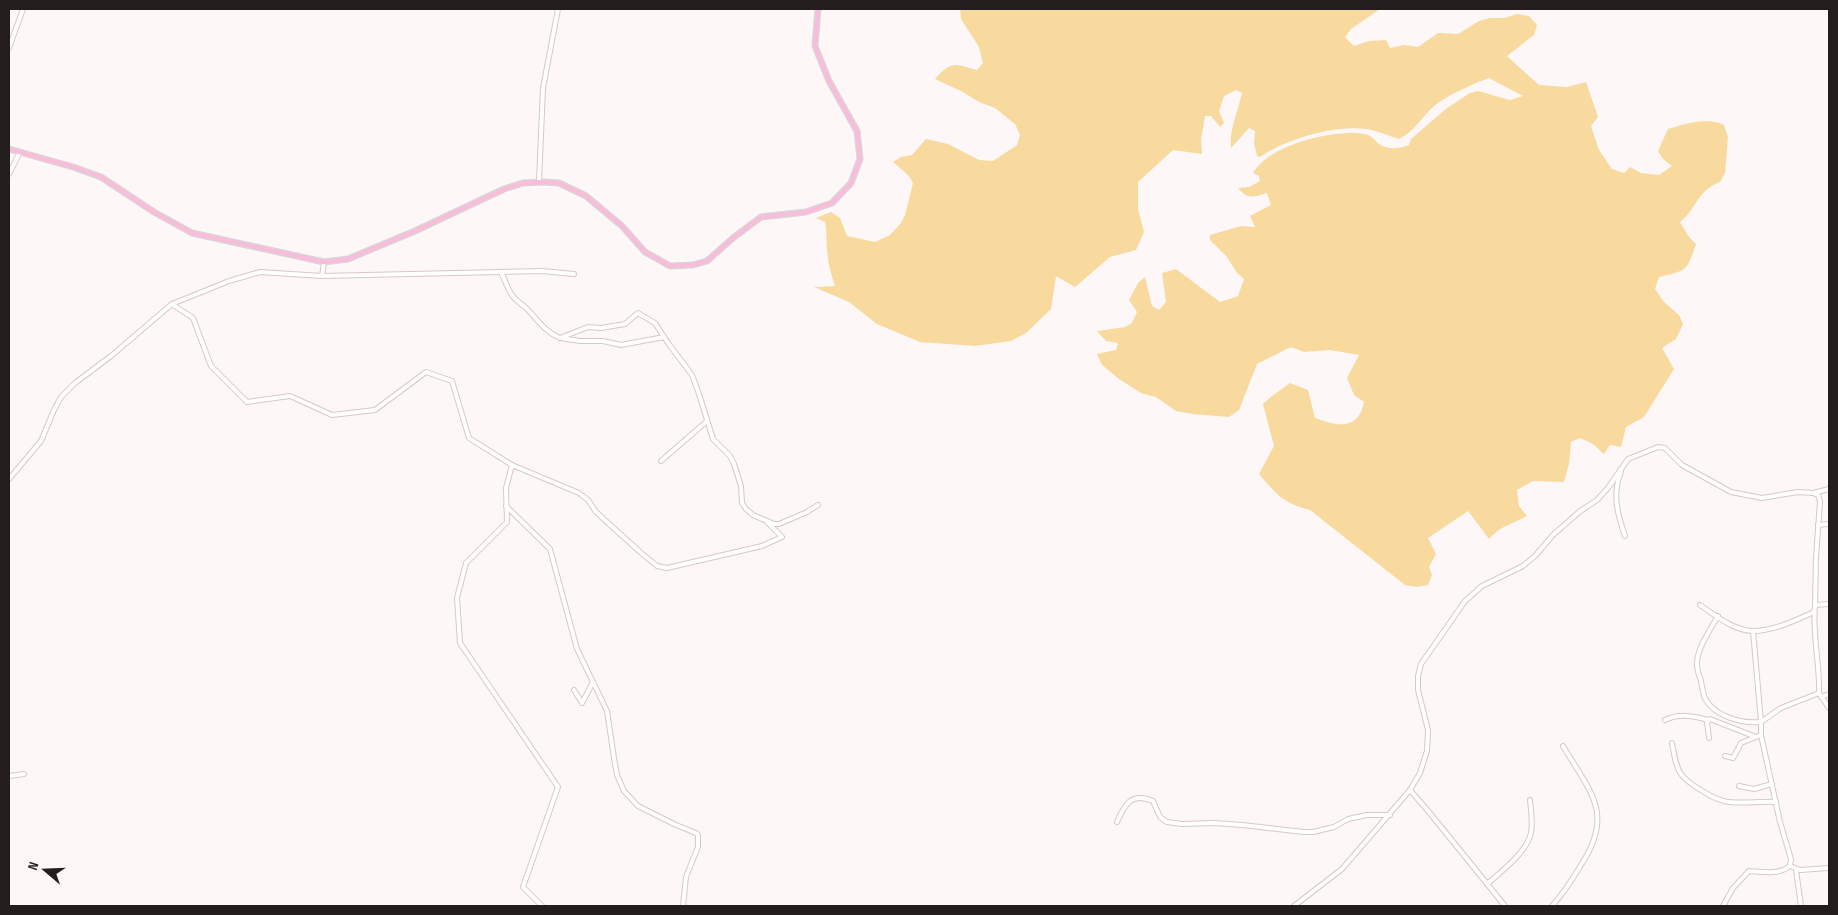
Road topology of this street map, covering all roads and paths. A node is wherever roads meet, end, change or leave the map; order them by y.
1 (23, 9) edge
2 (558, 9) edge
3 (818, 9) edge
4 (9, 48) edge
5 (9, 149) edge
6 (20, 152) junction
7 (9, 174) edge
8 (539, 182) junction
9 (324, 262) junction
10 (500, 272) junction
11 (574, 274) dead end
12 (322, 276) junction
13 (172, 304) junction
14 (664, 337) junction
15 (560, 338) junction
16 (656, 340) junction
17 (668, 343) junction
18 (707, 421) junction
19 (661, 461) dead end
20 (512, 465) junction
21 (1622, 469) junction
22 (9, 479) edge
23 (1616, 487) junction
24 (1608, 488) junction
25 (1829, 489) edge
26 (1812, 493) junction
27 (818, 505) dead end
28 (506, 506) junction
29 (765, 520) junction
30 (1829, 524) edge
31 (1818, 525) junction
32 (1625, 536) dead end
33 (1829, 604) edge
34 (1700, 605) dead end
35 (1815, 605) junction
36 (1814, 612) junction
37 (1718, 616) junction
38 (1753, 631) junction
39 (592, 682) junction
40 (574, 690) dead end
41 (1829, 694) edge
42 (1820, 695) junction
43 (1829, 708) edge
44 (1666, 720) dead end
45 (1708, 720) junction
46 (1761, 722) junction
47 (1761, 735) junction
48 (1756, 737) junction
49 (1708, 738) dead end
50 (1672, 743) dead end
51 (1563, 746) dead end
52 (1724, 756) dead end
53 (24, 774) dead end
54 (9, 776) edge
55 (1772, 784) junction
56 (1739, 786) dead end
57 (1410, 790) junction
58 (1530, 800) dead end
59 (1776, 802) junction
60 (1390, 815) junction
61 (1117, 822) dead end
62 (1790, 866) junction
63 (1829, 868) edge
64 (1796, 870) junction
65 (1487, 884) junction
66 (1726, 900) junction
67 (542, 906) edge
68 (683, 906) edge
69 (1294, 906) edge
70 (1505, 906) edge
71 (1552, 906) edge
72 (1723, 906) edge
73 (1728, 906) edge
74 (1801, 906) edge

1 - 4 street
2 - 8 street
3 - 8 main road
5 - 6 main road
6 - 7 street
6 - 9 main road
8 - 9 main road
9 - 12 street
10 - 11 street
10 - 12 street
10 - 15 street
12 - 13 street
13 - 20 street
13 - 22 street
14 - 15 street
14 - 16 street
14 - 17 street
15 - 16 street
16 - 17 street
17 - 18 street
18 - 19 street
18 - 29 street
20 - 28 street
20 - 29 street
21 - 23 street
21 - 24 street
21 - 26 street
23 - 24 street
23 - 32 street
24 - 57 street
25 - 26 street
26 - 31 street
27 - 29 street
28 - 39 street
28 - 67 street
30 - 31 street
31 - 35 street
33 - 35 street
34 - 37 street
35 - 36 street
36 - 38 street
36 - 42 street
37 - 38 street
37 - 46 street
38 - 46 street
39 - 40 street
39 - 68 street
41 - 42 street
42 - 43 street
42 - 46 street
44 - 45 street
45 - 48 street
45 - 49 street
46 - 47 street
47 - 48 street
47 - 55 street
48 - 52 street
50 - 59 street
51 - 71 street
53 - 54 street
55 - 56 street
55 - 59 street
57 - 60 street
57 - 65 street
58 - 65 street
59 - 62 street
60 - 61 street
60 - 69 street
62 - 64 street
62 - 66 street
63 - 64 street
64 - 74 street
65 - 70 street
66 - 72 street
66 - 73 street

